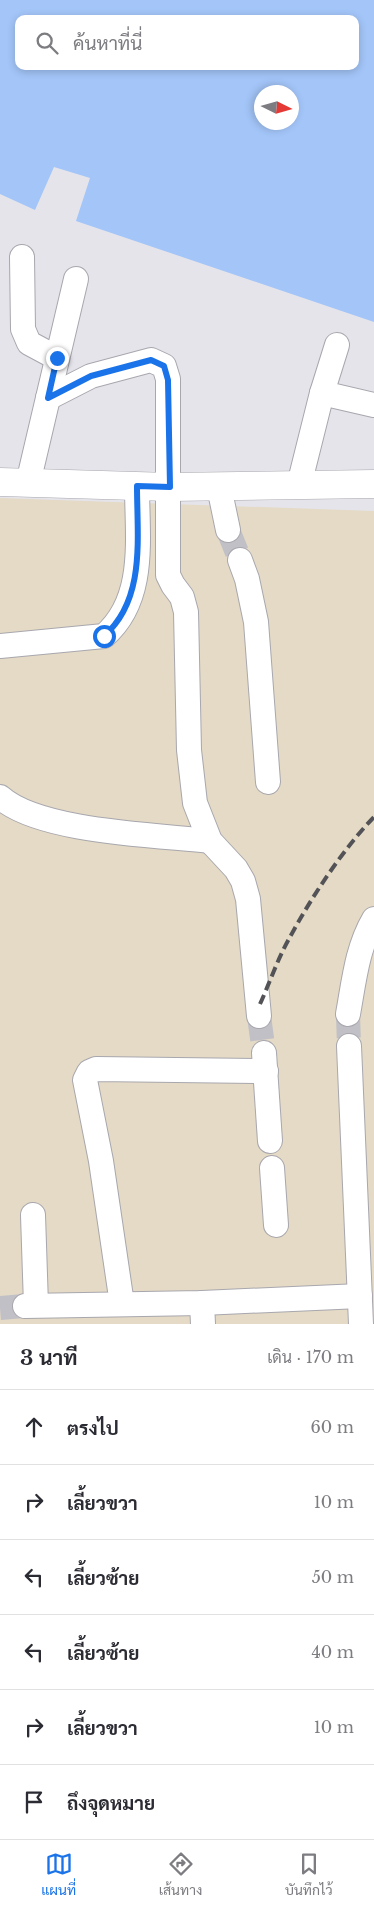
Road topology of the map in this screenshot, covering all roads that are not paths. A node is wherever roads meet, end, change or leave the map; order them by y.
1 (22, 257) dead end
2 (76, 279) dead end
3 (337, 345) dead end
4 (57, 358) junction
5 (322, 393) junction
6 (48, 398) junction
7 (374, 404) edge
8 (0, 482) edge
9 (28, 483) junction
10 (374, 484) edge
11 (137, 486) junction
12 (299, 486) junction
13 (170, 487) junction
14 (219, 487) junction
15 (228, 530) tunnel mouth
16 (240, 560) tunnel mouth
17 (0, 646) edge
18 (268, 782) dead end
19 (0, 797) edge
20 (210, 841) junction
21 (374, 919) edge
22 (348, 1014) tunnel mouth
23 (259, 1016) tunnel mouth
24 (349, 1046) tunnel mouth
25 (270, 1140) dead end
26 (272, 1168) dead end
27 (33, 1215) dead end
28 (276, 1225) dead end
29 (360, 1296) junction
30 (122, 1304) junction
31 (203, 1314) edge
32 (361, 1324) edge

1 - 4 lane
2 - 4 lane
3 - 5 lane
4 - 6 lane
5 - 7 lane
5 - 12 lane
6 - 9 lane
6 - 13 lane
8 - 9 main road
9 - 11 main road
10 - 12 main road
11 - 13 main road
11 - 17 lane
12 - 14 main road
13 - 14 main road
13 - 20 lane
14 - 15 lane
16 - 18 lane
19 - 20 lane
20 - 23 lane
21 - 22 lane
24 - 29 lane
25 - 30 lane
26 - 28 lane
27 - 30 lane
29 - 31 lane
29 - 32 lane
30 - 31 lane

